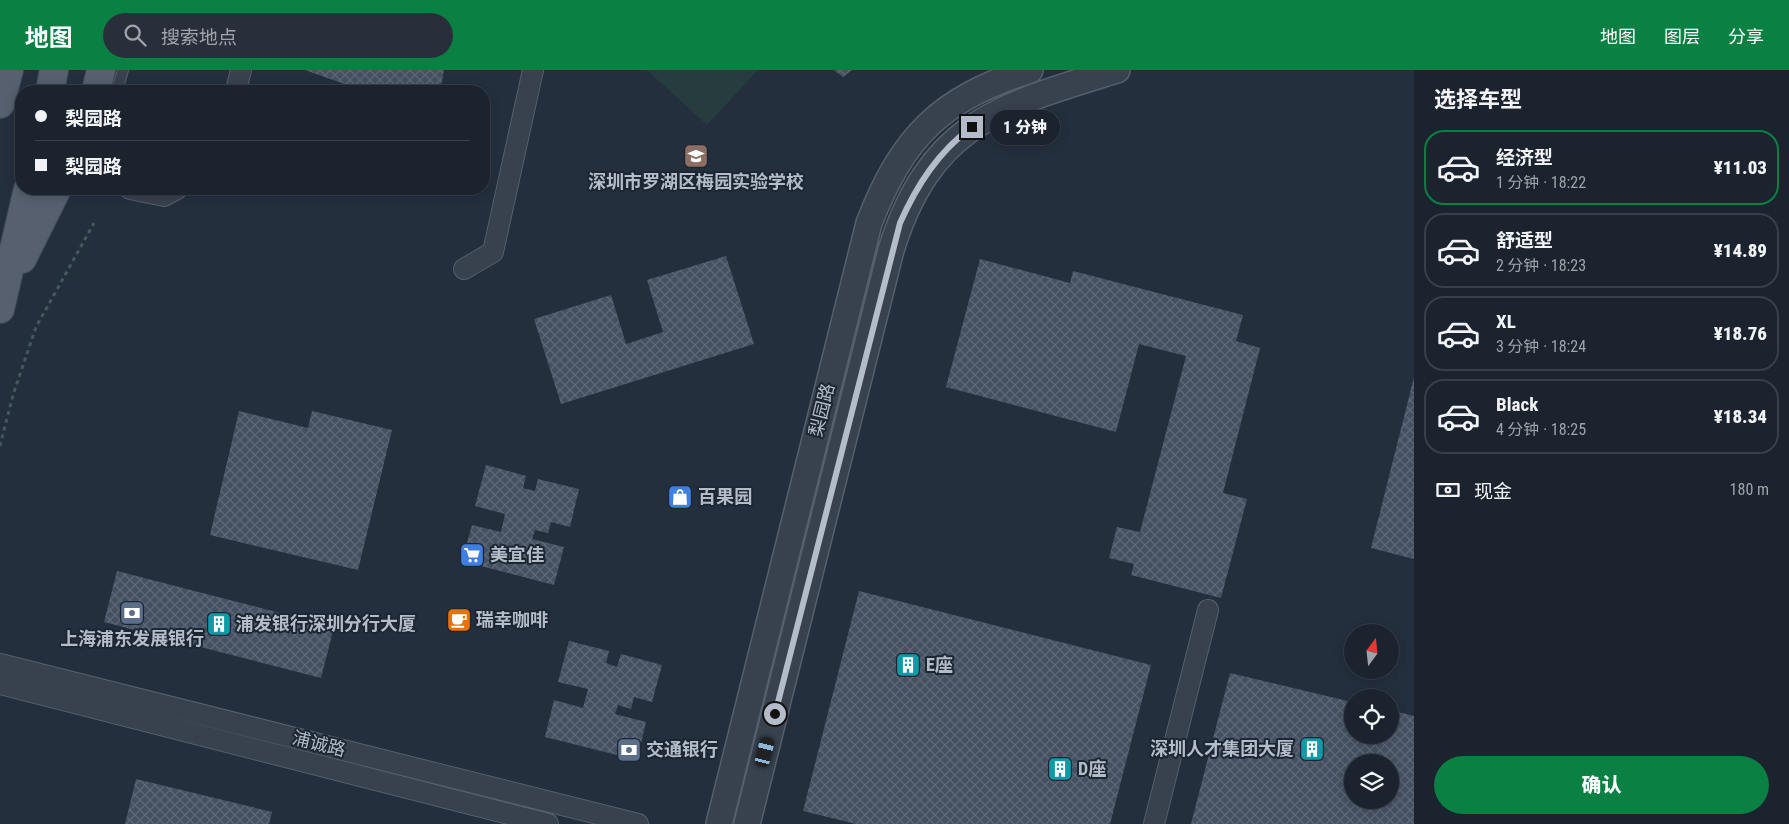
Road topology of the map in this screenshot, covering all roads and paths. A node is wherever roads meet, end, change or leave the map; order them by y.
1 (9, 70) edge
2 (54, 70) edge
3 (101, 70) edge
4 (123, 70) edge
5 (241, 70) edge
6 (533, 70) edge
7 (1030, 70) edge
8 (1117, 70) edge
9 (51, 85) edge
10 (97, 85) edge
11 (119, 85) edge
12 (237, 85) edge
13 (0, 104) edge
14 (27, 195) edge
15 (54, 195) edge
16 (94, 223) dead end
17 (464, 269) dead end
18 (1, 304) edge
19 (0, 446) edge
20 (1208, 610) dead end
21 (0, 664) edge
22 (0, 684) edge
23 (548, 824) edge
24 (638, 824) edge
25 (719, 824) edge
26 (747, 824) edge
27 (1154, 824) edge

1 - 13 main road
2 - 9 main road
3 - 10 main road
4 - 11 lane
5 - 12 street
6 - 17 street
7 - 25 street, 梨园路
8 - 26 street, 梨园路
14 - 18 main road
15 - 18 main road
16 - 19 path
20 - 27 street
21 - 24 street, 浦诚路
22 - 23 street, 浦诚路

